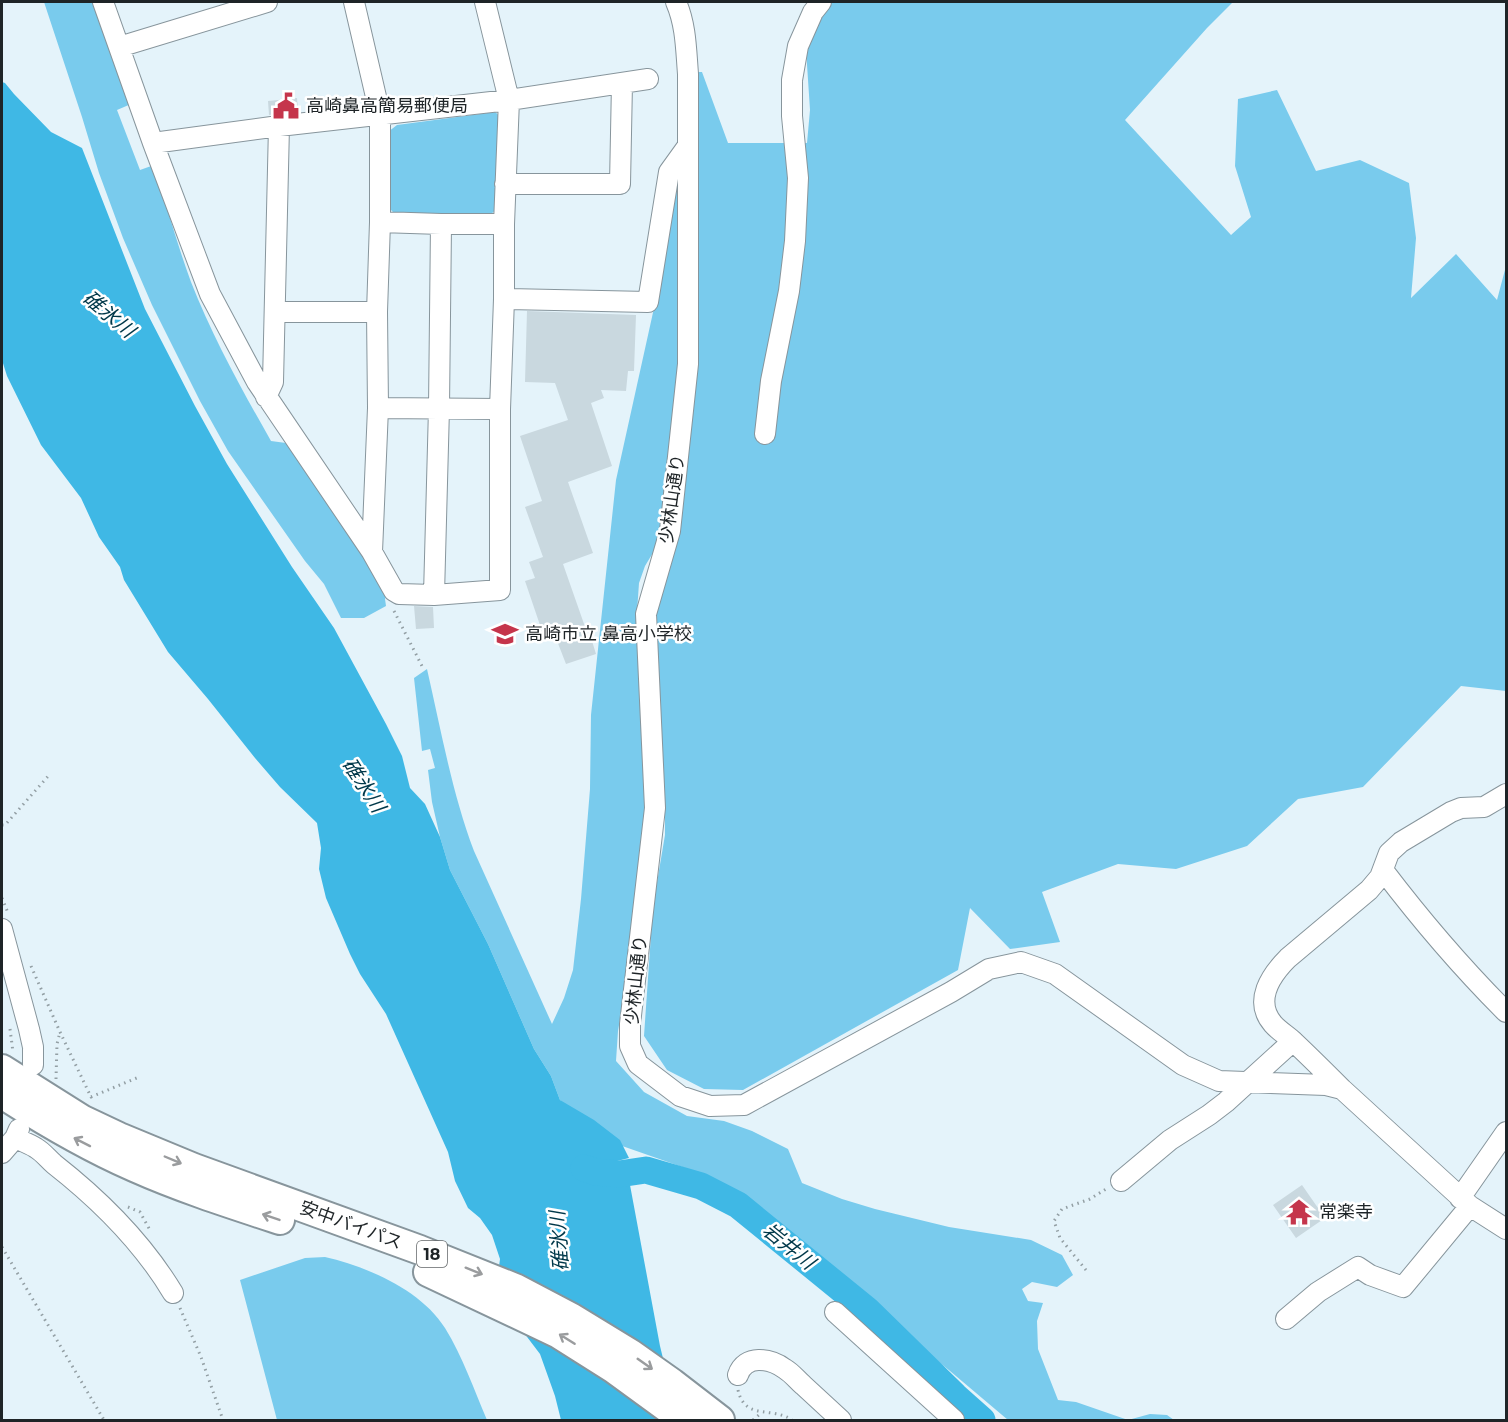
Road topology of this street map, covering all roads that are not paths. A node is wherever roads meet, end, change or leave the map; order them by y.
1 (103, 2) edge
2 (267, 2) edge
3 (354, 2) edge
4 (485, 2) edge
5 (676, 2) edge
6 (821, 2) edge
7 (119, 46) junction
8 (648, 79) dead end
9 (621, 83) junction
10 (509, 100) junction
11 (380, 114) junction
12 (279, 126) junction
13 (153, 143) junction
14 (687, 147) junction
15 (505, 184) junction
16 (380, 222) junction
17 (441, 224) junction
18 (504, 224) junction
19 (504, 299) junction
20 (276, 312) junction
21 (377, 312) junction
22 (266, 397) junction
23 (378, 408) junction
24 (439, 408) junction
25 (500, 409) junction
26 (765, 434) dead end
27 (372, 552) junction
28 (434, 595) junction
29 (1506, 794) edge
30 (1383, 870) junction
31 (2, 929) edge
32 (1506, 1012) edge
33 (1293, 1041) junction
34 (33, 1065) dead end
35 (2, 1068) edge
36 (1247, 1082) junction
37 (1342, 1089) junction
38 (2, 1094) edge
39 (1506, 1132) edge
40 (2, 1153) edge
41 (1121, 1181) road end
42 (1465, 1202) junction
43 (1506, 1229) edge
44 (173, 1293) road end
45 (835, 1312) dead end
46 (1286, 1319) dead end
47 (738, 1376) road end
48 (684, 1420) edge
49 (720, 1420) edge
50 (841, 1420) edge
51 (954, 1420) edge

1 - 7 street
2 - 7 street
3 - 11 street
4 - 10 street
5 - 14 street, 少林山通り
6 - 26 street
7 - 13 street
8 - 9 street
9 - 10 street
9 - 15 street
10 - 11 street
10 - 15 street
11 - 12 street
11 - 16 street
12 - 13 street
12 - 20 street
13 - 22 street
14 - 19 street
14 - 36 street, 少林山通り
15 - 18 street
16 - 17 street
16 - 21 street
17 - 18 street
17 - 24 street
18 - 19 street
19 - 25 street
20 - 21 street
20 - 22 street
21 - 23 street
22 - 27 street
23 - 24 street
23 - 27 street
24 - 25 street
24 - 28 street
25 - 28 street
27 - 28 street
29 - 30 street
30 - 32 street
30 - 33 street
31 - 34 street
33 - 36 street
33 - 37 street
35 -> 49 highway, 安中バイパス / 18
36 - 37 street
36 - 41 street
37 - 42 street
48 -> 38 highway, 安中バイパス / 18
39 - 42 street
40 - 44 street
42 - 43 street
42 - 46 street
45 - 51 street
47 - 50 street

